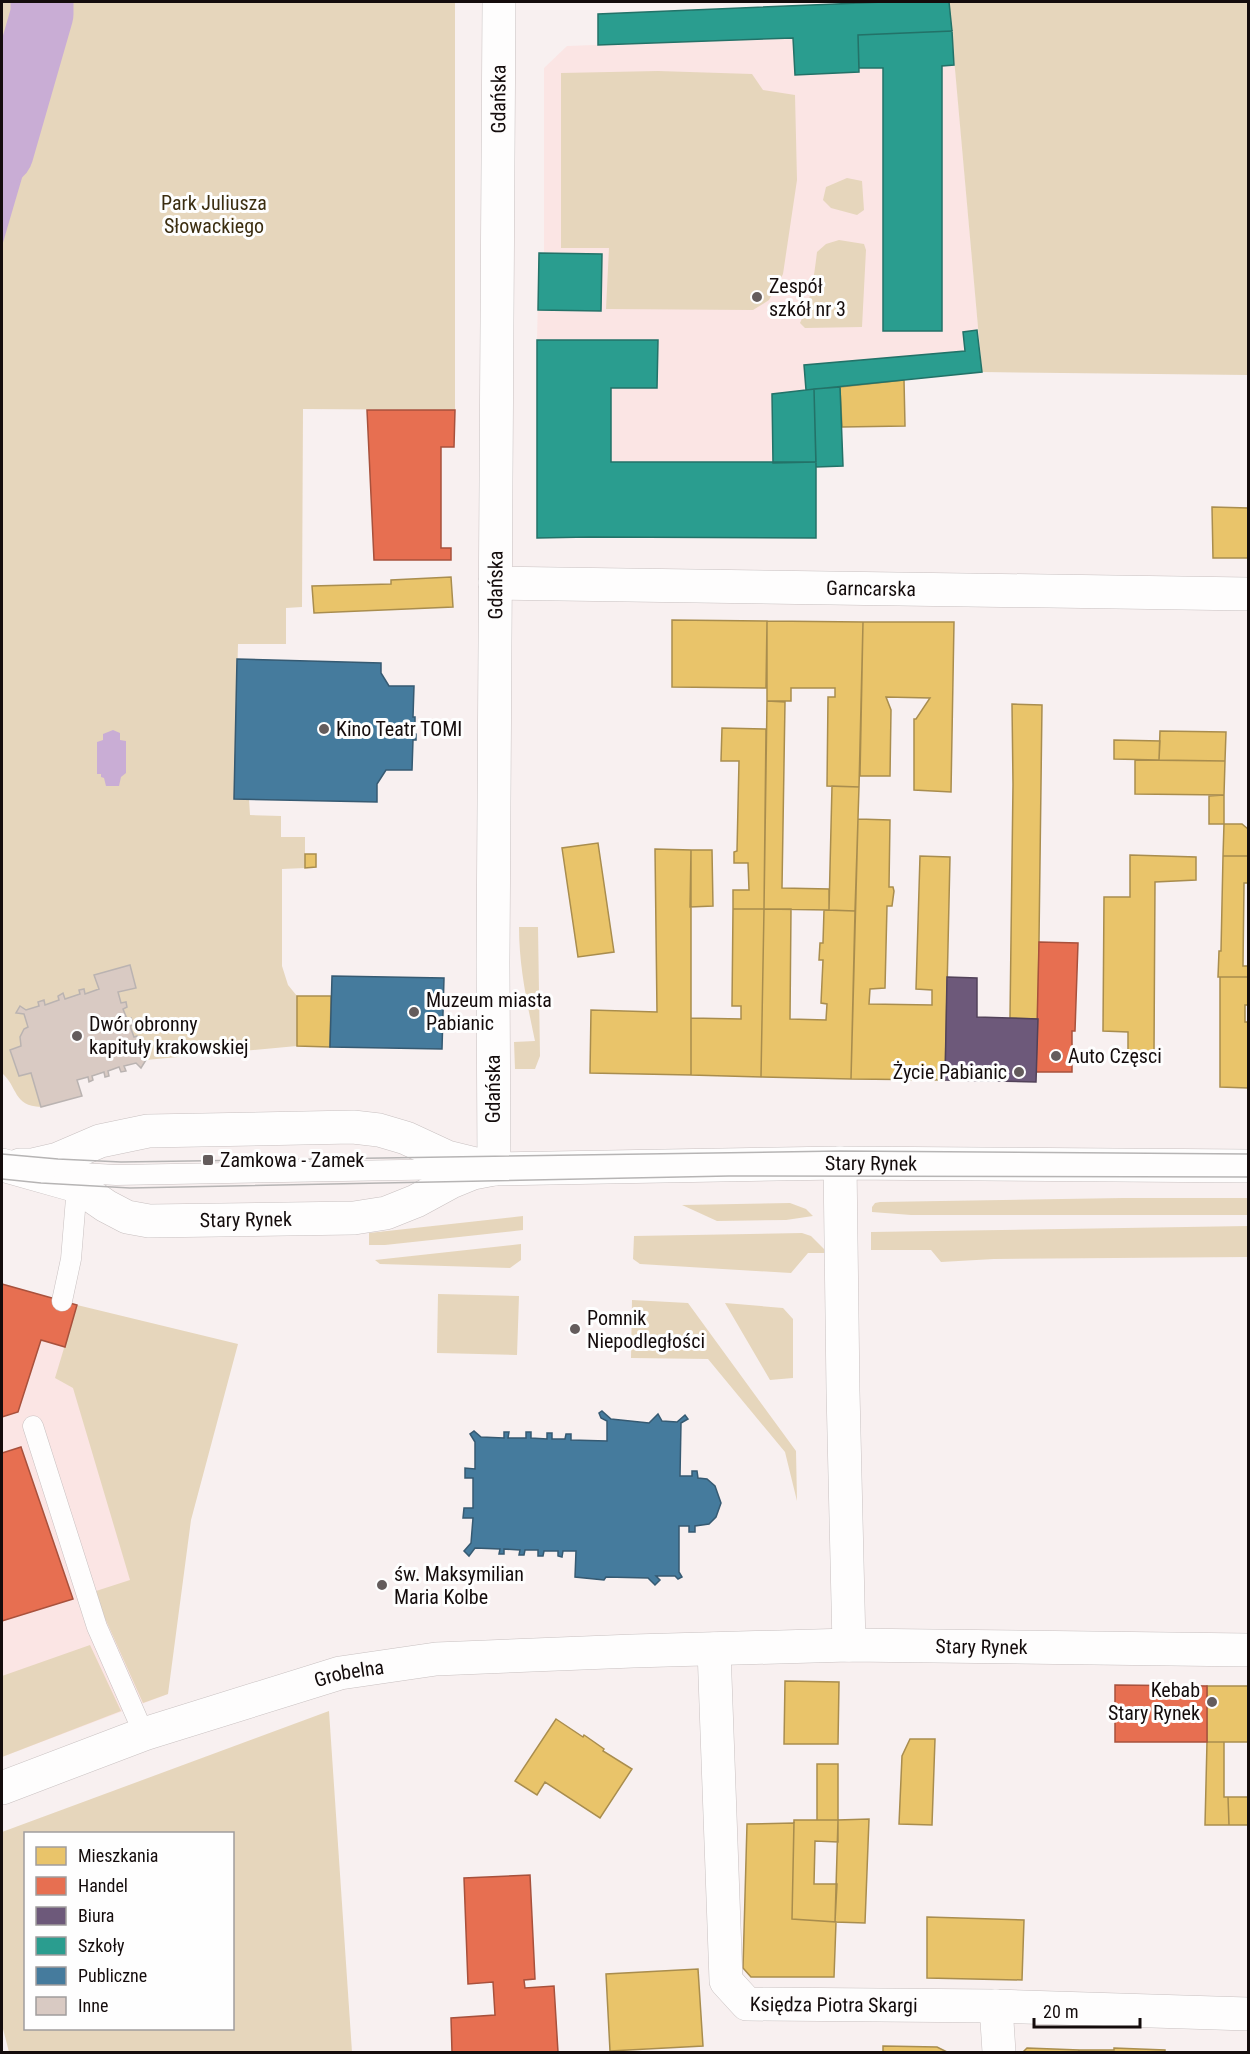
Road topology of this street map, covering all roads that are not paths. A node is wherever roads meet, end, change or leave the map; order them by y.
1 (500, 2) edge
2 (495, 583) junction
3 (1248, 594) edge
4 (840, 1163) junction
5 (2, 1165) edge
6 (1248, 1166) edge
7 (494, 1169) junction
8 (77, 1186) junction
9 (62, 1301) dead end
10 (33, 1426) dead end
11 (849, 1645) junction
12 (714, 1649) junction
13 (1248, 1650) edge
14 (144, 1734) junction
15 (2, 1788) edge
16 (996, 2006) junction
17 (1248, 2014) edge
18 (999, 2052) edge

1 - 2 street, Gdańska
2 - 3 street, Garncarska
2 - 7 street, Gdańska
4 - 6 street, Stary Rynek
4 - 7 street, Stary Rynek
4 - 11 street
5 - 7 lane
5 - 7 street, Stary Rynek
5 - 8 street, Stary Rynek
7 - 8 street, Stary Rynek
8 - 9 lane
10 - 14 lane
11 - 12 street, Stary Rynek
11 - 13 street, Stary Rynek
12 - 14 street, Grobelna
12 - 16 street, Księdza Piotra Skargi
14 - 15 street, Grobelna
16 - 17 street, Księdza Piotra Skargi
16 - 18 street

